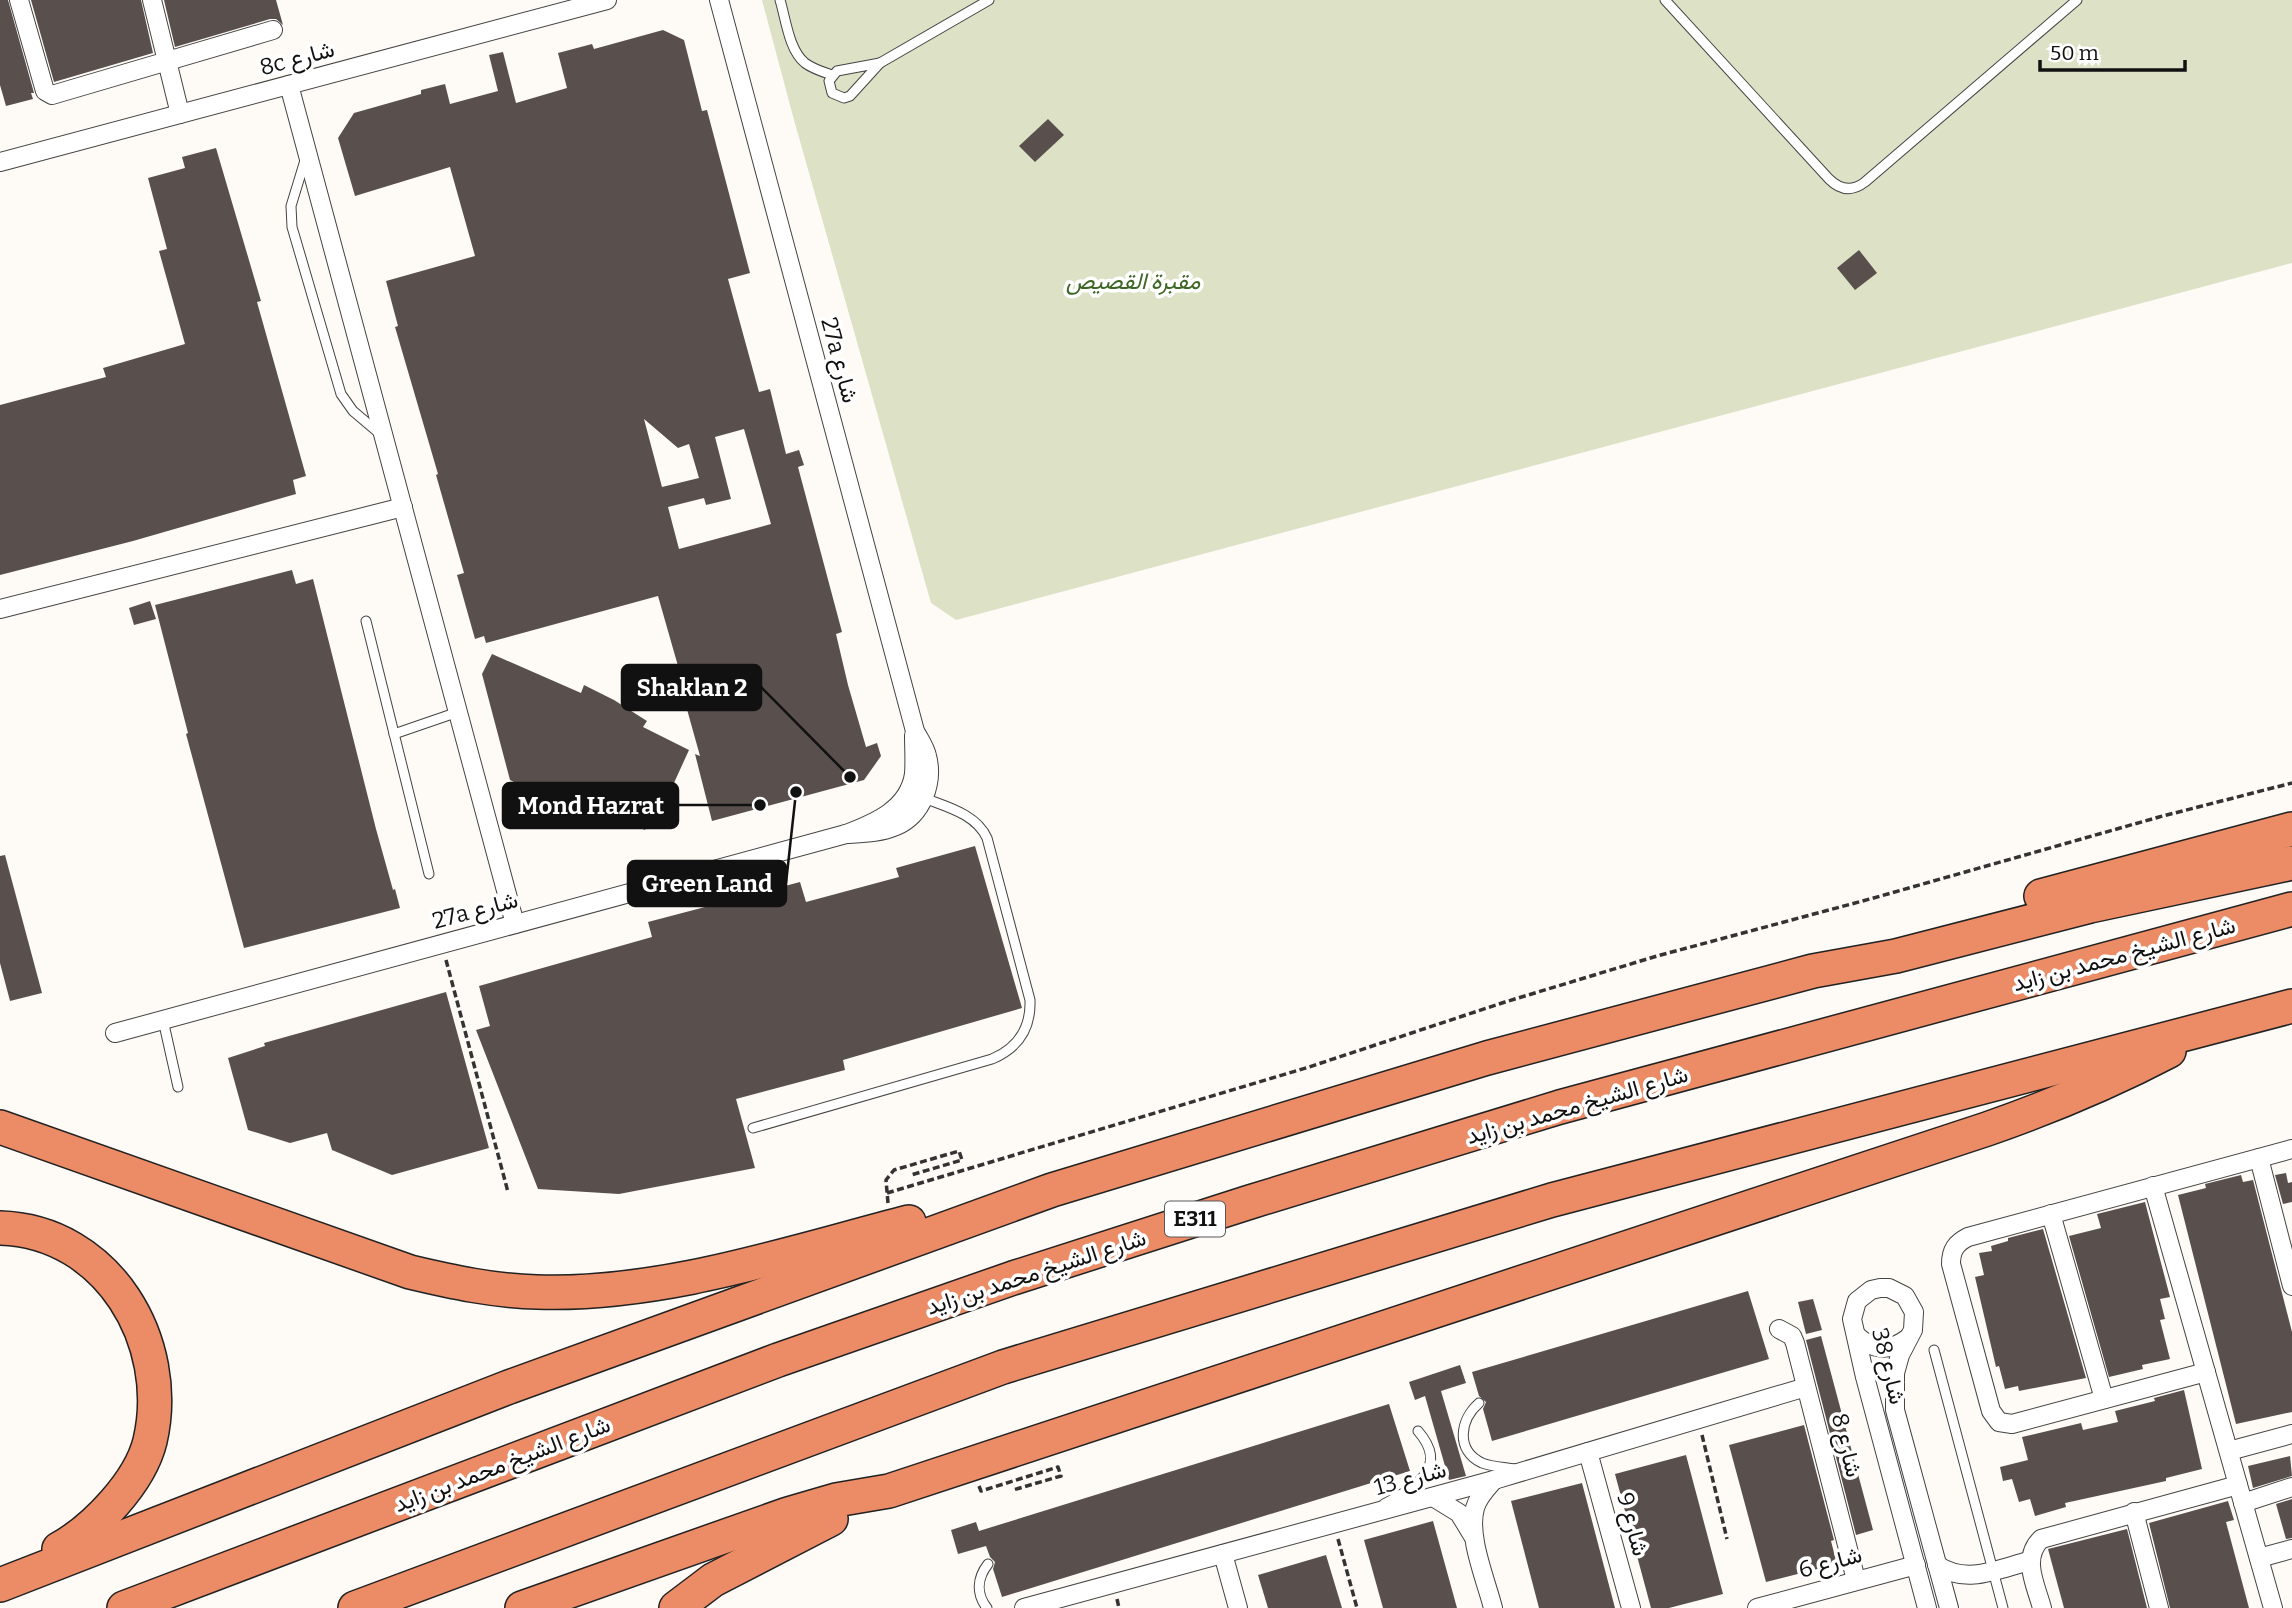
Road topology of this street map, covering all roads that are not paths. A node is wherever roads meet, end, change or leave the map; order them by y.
1 (19, 0) edge
2 (152, 0) edge
3 (607, 0) edge
4 (719, 0) edge
5 (780, 0) edge
6 (989, 0) edge
7 (1665, 0) edge
8 (2077, 0) edge
9 (273, 30) dead end
10 (167, 61) junction
11 (880, 63) junction
12 (832, 75) junction
13 (289, 85) junction
14 (180, 114) junction
15 (307, 152) junction
16 (0, 162) edge
17 (384, 437) junction
18 (402, 507) junction
19 (0, 609) edge
20 (366, 621) dead end
21 (458, 712) junction
22 (915, 732) junction
23 (394, 734) junction
24 (924, 798) junction
25 (2292, 829) edge
26 (846, 834) junction
27 (2292, 863) edge
28 (429, 874) dead end
29 (2292, 908) edge
30 (515, 924) junction
31 (1813, 971) junction
32 (2292, 1006) edge
33 (163, 1020) junction
34 (2221, 1024) junction
35 (116, 1033) dead end
36 (178, 1087) dead end
37 (0, 1127) edge
38 (753, 1128) dead end
39 (2292, 1149) edge
40 (2259, 1158) junction
41 (2153, 1186) junction
42 (1052, 1190) junction
43 (2051, 1214) junction
44 (0, 1228) edge
45 (2292, 1286) edge
46 (1779, 1329) dead end
47 (1856, 1335) junction
48 (1908, 1338) junction
49 (1934, 1350) dead end
50 (2206, 1372) junction
51 (1807, 1387) junction
52 (2104, 1399) junction
53 (1479, 1403) dead end
54 (1418, 1431) dead end
55 (2292, 1434) edge
56 (2228, 1451) junction
57 (1588, 1452) junction
58 (1527, 1470) junction
59 (1494, 1480) junction
60 (2238, 1485) junction
61 (2292, 1487) edge
62 (889, 1490) junction
63 (1433, 1497) junction
64 (2243, 1503) junction
65 (2134, 1512) junction
66 (1360, 1517) junction
67 (1475, 1539) junction
68 (2292, 1549) edge
69 (1223, 1554) junction
70 (2259, 1558) junction
71 (2029, 1561) junction
72 (988, 1564) dead end
73 (1916, 1565) junction
74 (1937, 1565) junction
75 (1994, 1570) junction
76 (1972, 1576) junction
77 (1856, 1580) junction
78 (5, 1583) edge
79 (1948, 1605) edge
80 (124, 1608) edge
81 (355, 1608) edge
82 (522, 1608) edge
83 (676, 1608) edge
84 (987, 1608) edge
85 (1024, 1608) edge
86 (1238, 1608) edge
87 (1493, 1608) edge
88 (1630, 1608) edge
89 (1757, 1608) edge
90 (1927, 1608) edge
91 (2003, 1608) edge
92 (2042, 1608) edge
93 (2159, 1608) edge
94 (2273, 1608) edge

1 - 10 street
2 - 10 street
3 - 13 street, 8c شارع
4 - 22 street, 27a شارع
5 - 12 lane
6 - 11 lane
7 - 8 lane
9 - 10 street
10 - 14 street
11 - 12 lane
11 - 12 lane
13 - 14 street, 8c شارع
13 - 15 street
14 - 16 street, 8c شارع
15 - 17 street
15 - 17 lane
17 - 18 street
18 - 19 street
18 - 21 street
20 - 23 lane
21 - 23 lane
21 - 30 street
22 - 24 street, 27a شارع
22 - 26 street, 27a شارع
23 - 28 lane
24 - 26 street, 27a شارع
24 - 38 lane
25 - 31 highway
26 - 30 street, 27a شارع
27 - 31 highway
29 - 80 highway, شارع الشيخ محمد بن زايد / E311
30 - 33 street, 27a شارع
31 - 42 highway
32 - 34 highway
33 - 35 street, 27a شارع
33 - 36 lane
34 - 62 highway
34 - 81 highway
37 - 42 highway
39 - 40 street
40 - 41 street
40 - 45 street
41 - 43 street
41 - 50 street
42 - 78 highway
43 - 52 street
43 - 52 street
44 - 78 highway
46 - 51 street, شارع 8
47 - 48 street
47 - 48 street, شارع 38
47 - 73 street, شارع 38
48 - 74 street, شارع 38
49 - 75 lane
50 - 52 street
50 - 56 street
51 - 57 street, شارع 13
51 - 77 street, شارع 8
53 - 58 lane
54 - 66 lane
55 - 56 street
56 - 60 street
57 - 58 street, شارع 13
57 - 88 street, شارع 9
58 - 59 street, شارع 13
59 - 63 street, شارع 13
59 - 67 street
60 - 64 street
60 - 65 street
61 - 64 street
62 - 82 highway
62 - 83 highway
63 - 66 street, شارع 13
63 - 67 street
64 - 70 street
65 - 71 street
65 - 93 street
66 - 69 street, شارع 13
67 - 87 street
68 - 70 street
69 - 85 street, شارع 13
69 - 86 street
70 - 94 street
71 - 75 street
71 - 92 street
72 - 84 lane
73 - 77 street, شارع 6
73 - 90 street, شارع 38
74 - 76 street
74 - 79 street, شارع 38
75 - 76 street
75 - 91 lane
76 - 79 street
77 - 89 street, شارع 6

